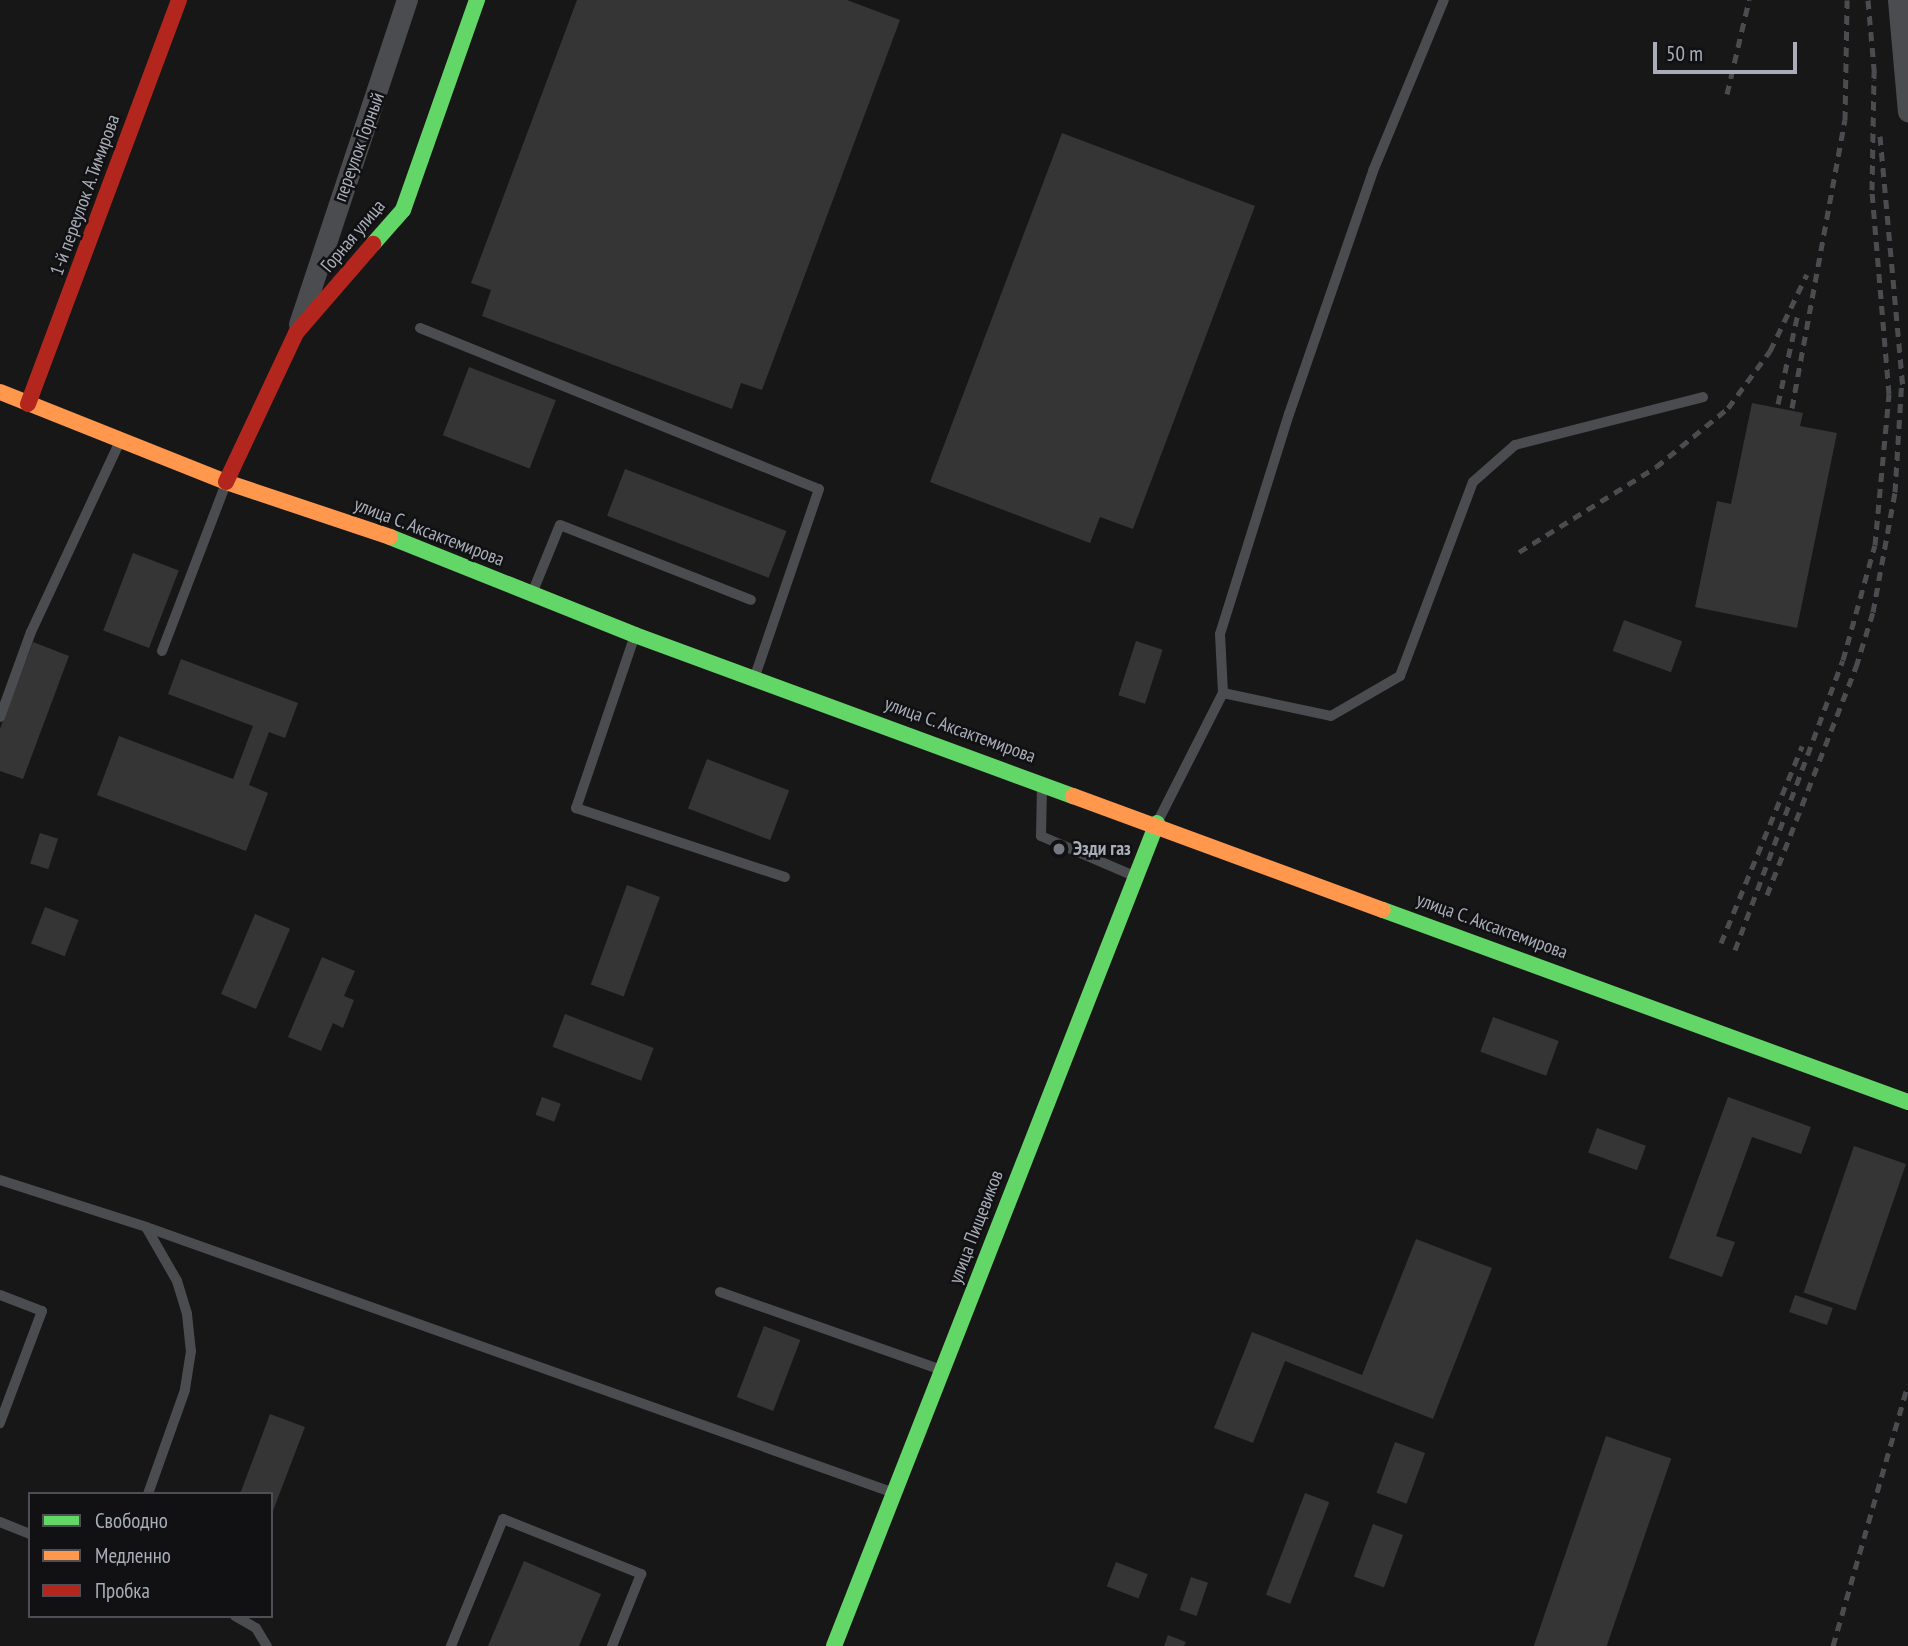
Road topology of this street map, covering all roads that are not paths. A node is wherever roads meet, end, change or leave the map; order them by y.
1 (179, 0) edge
2 (407, 0) edge
3 (477, 0) edge
4 (1444, 0) edge
5 (1898, 0) edge
6 (1908, 112) edge
7 (420, 328) dead end
8 (296, 333) junction
9 (0, 392) edge
10 (1703, 397) dead end
11 (28, 404) junction
12 (120, 441) junction
13 (226, 482) junction
14 (532, 593) junction
15 (751, 600) dead end
16 (635, 635) junction
17 (162, 651) dead end
18 (754, 679) junction
19 (5, 686) edge
20 (1223, 693) junction
21 (0, 717) edge
22 (1042, 782) junction
23 (1157, 823) junction
24 (1136, 876) junction
25 (785, 877) dead end
26 (1908, 1102) edge
27 (0, 1180) edge
28 (146, 1227) junction
29 (720, 1292) dead end
30 (0, 1295) edge
31 (942, 1370) junction
32 (0, 1423) edge
33 (149, 1492) edge
34 (894, 1493) junction
35 (0, 1521) edge
36 (28, 1533) edge
37 (238, 1618) edge
38 (267, 1646) edge
39 (451, 1646) edge
40 (612, 1646) edge
41 (834, 1646) edge

1 - 11 street, 1-й переулок А.Тимирова
2 - 8 street, переулок Горный
3 - 8 street, Горная улица
4 - 20 lane
5 - 6 street
7 - 18 lane
8 - 13 street, Горная улица
9 - 11 street, улица С. Аксактемирова
10 - 20 lane
11 - 12 street, улица С. Аксактемирова
12 - 13 street, улица С. Аксактемирова
12 - 19 lane
13 - 14 street, улица С. Аксактемирова
13 - 17 lane
14 - 15 lane
14 - 16 street, улица С. Аксактемирова
16 - 18 street, улица С. Аксактемирова
16 - 25 lane
18 - 22 street, улица С. Аксактемирова
19 - 21 lane
20 - 23 lane
22 - 23 street, улица С. Аксактемирова
22 - 24 lane
23 - 24 street, улица Пищевиков
23 - 26 street, улица С. Аксактемирова
24 - 31 street, улица Пищевиков
27 - 28 lane
28 - 33 lane
28 - 34 lane
29 - 31 lane
30 - 32 lane
31 - 34 street, улица Пищевиков
34 - 41 street, улица Пищевиков
35 - 36 lane
37 - 38 lane
39 - 40 lane

